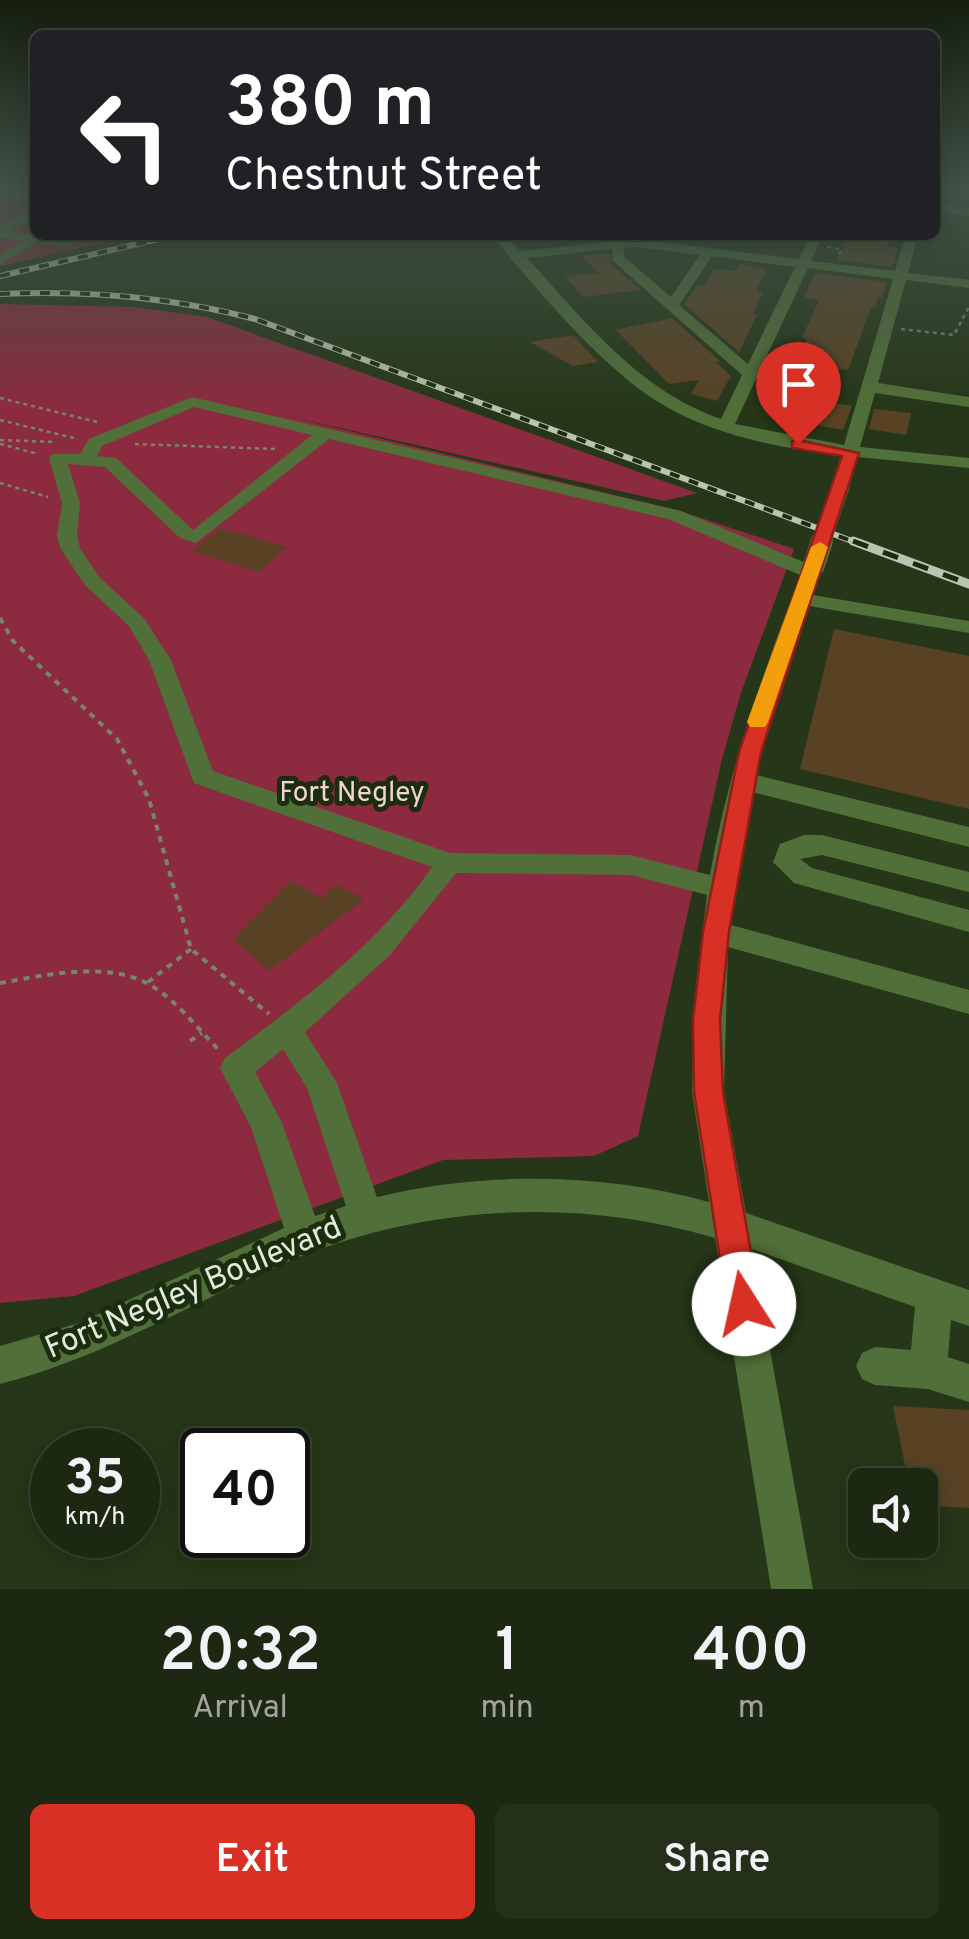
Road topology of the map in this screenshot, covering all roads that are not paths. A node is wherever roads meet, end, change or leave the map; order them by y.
1 (527, 263) edge
2 (624, 263) edge
3 (700, 263) edge
4 (721, 263) edge
5 (797, 263) edge
6 (904, 263) edge
7 (804, 264) junction
8 (718, 268) dead end
9 (900, 275) junction
10 (969, 284) edge
11 (672, 305) junction
12 (751, 375) junction
13 (870, 387) junction
14 (969, 402) edge
15 (726, 426) junction
16 (326, 432) junction
17 (90, 452) junction
18 (851, 453) junction
19 (969, 463) edge
20 (808, 578) junction
21 (969, 628) edge
22 (744, 782) junction
23 (969, 837) edge
24 (449, 863) junction
25 (969, 882) edge
26 (724, 889) junction
27 (969, 921) edge
28 (716, 932) junction
29 (969, 1002) edge
30 (286, 1029) junction
31 (367, 1217) junction
32 (730, 1227) junction
33 (305, 1237) junction
34 (952, 1302) edge
35 (0, 1365) edge
36 (875, 1366) dead end
37 (928, 1370) junction
38 (969, 1383) edge
39 (792, 1589) edge

1 - 15 street
2 - 11 street
3 - 11 street
4 - 8 street
5 - 7 street
6 - 9 street
7 - 9 street
7 - 12 street
9 - 10 street
9 - 13 street
11 - 12 street
12 - 15 street
13 - 14 street
13 - 18 street
15 - 18 street
16 - 17 street
16 - 17 street
16 - 20 street
17 - 24 street
18 - 19 street
18 - 20 street, bridge
20 - 21 street
20 - 22 street
22 - 23 street
22 - 26 street
24 - 26 street
24 - 30 street
25 - 27 street
26 - 28 street
28 - 29 street
28 - 32 street
30 - 31 street
30 - 33 street
31 - 32 street, Fort Negley Boulevard
31 - 33 street, Fort Negley Boulevard
32 - 34 street, Fort Negley Boulevard
32 - 39 street
33 - 35 street, Fort Negley Boulevard
34 - 37 street
36 - 37 street
37 - 38 street

